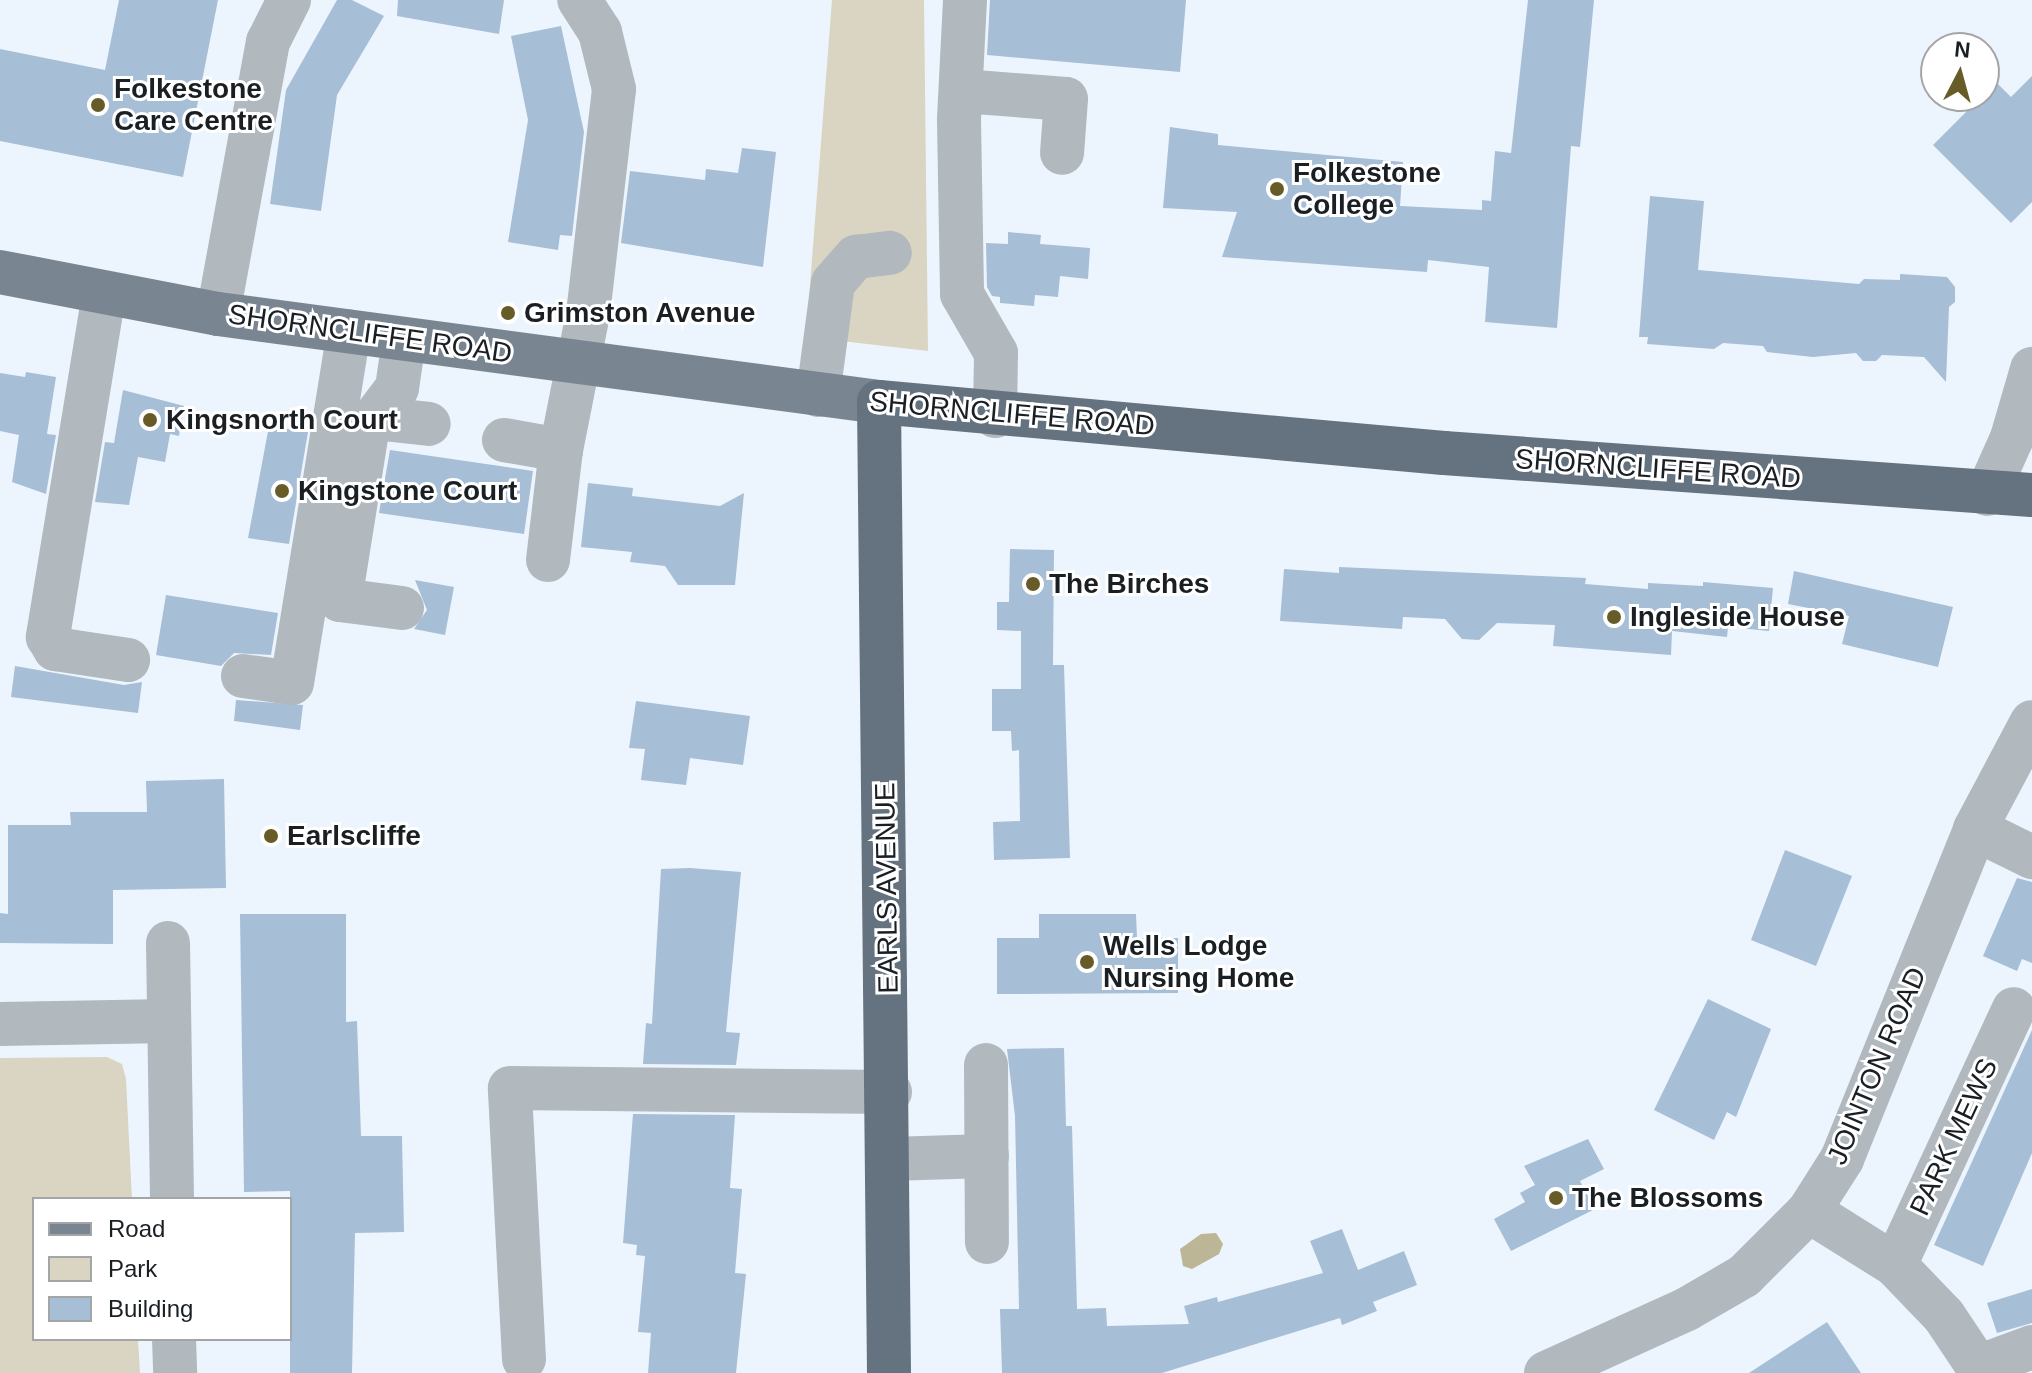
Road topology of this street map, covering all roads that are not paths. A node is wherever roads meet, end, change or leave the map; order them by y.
1 (289, 0) edge
2 (579, 0) edge
3 (965, 0) edge
4 (962, 91) junction
5 (1062, 153) dead end
6 (890, 253) dead end
7 (0, 272) edge
8 (104, 294) junction
9 (218, 314) junction
10 (349, 332) junction
11 (404, 340) junction
12 (575, 362) junction
13 (2032, 369) edge
14 (818, 395) junction
15 (879, 402) junction
16 (995, 416) junction
17 (374, 418) junction
18 (429, 424) dead end
19 (504, 440) dead end
20 (561, 450) junction
21 (1987, 494) junction
22 (2032, 495) edge
23 (548, 560) dead end
24 (402, 608) dead end
25 (128, 660) dead end
26 (243, 676) dead end
27 (2032, 722) edge
28 (1975, 829) junction
29 (2032, 857) edge
30 (168, 943) dead end
31 (2014, 1009) dead end
32 (169, 1021) junction
33 (0, 1024) edge
34 (986, 1065) dead end
35 (890, 1092) junction
36 (987, 1156) junction
37 (889, 1159) junction
38 (172, 1197) edge
39 (1809, 1211) junction
40 (987, 1242) dead end
41 (1895, 1265) junction
42 (174, 1341) edge
43 (2032, 1347) edge
44 (524, 1359) dead end
45 (175, 1373) edge
46 (889, 1373) edge
47 (1546, 1373) edge

1 - 9 street
2 - 12 street
3 - 4 street
4 - 5 street
4 - 16 street
6 - 14 street
7 - 8 main road, SHORNCLIFFE ROAD
8 - 9 main road, SHORNCLIFFE ROAD
8 - 25 street
9 - 10 main road, SHORNCLIFFE ROAD
10 - 11 main road, SHORNCLIFFE ROAD
10 - 26 street
11 - 12 main road, SHORNCLIFFE ROAD
11 - 17 street
12 - 14 main road, SHORNCLIFFE ROAD
12 - 20 street
13 - 21 street
14 - 15 main road, SHORNCLIFFE ROAD
15 - 16 highway, SHORNCLIFFE ROAD
15 - 35 highway, EARLS AVENUE
16 - 21 highway, SHORNCLIFFE ROAD
17 - 18 street
17 - 24 street
19 - 20 street
20 - 23 street
21 - 22 highway, SHORNCLIFFE ROAD
27 - 28 street, JOINTON ROAD
28 - 29 street
28 - 39 street, JOINTON ROAD
30 - 32 street
31 - 41 street, PARK MEWS
32 - 33 street
32 - 38 street
34 - 36 street
35 - 37 highway, EARLS AVENUE
35 - 44 street
36 - 37 street
36 - 40 street
37 - 46 highway, EARLS AVENUE
39 - 41 street
39 - 47 street, JOINTON ROAD
41 - 43 street
42 - 45 street

